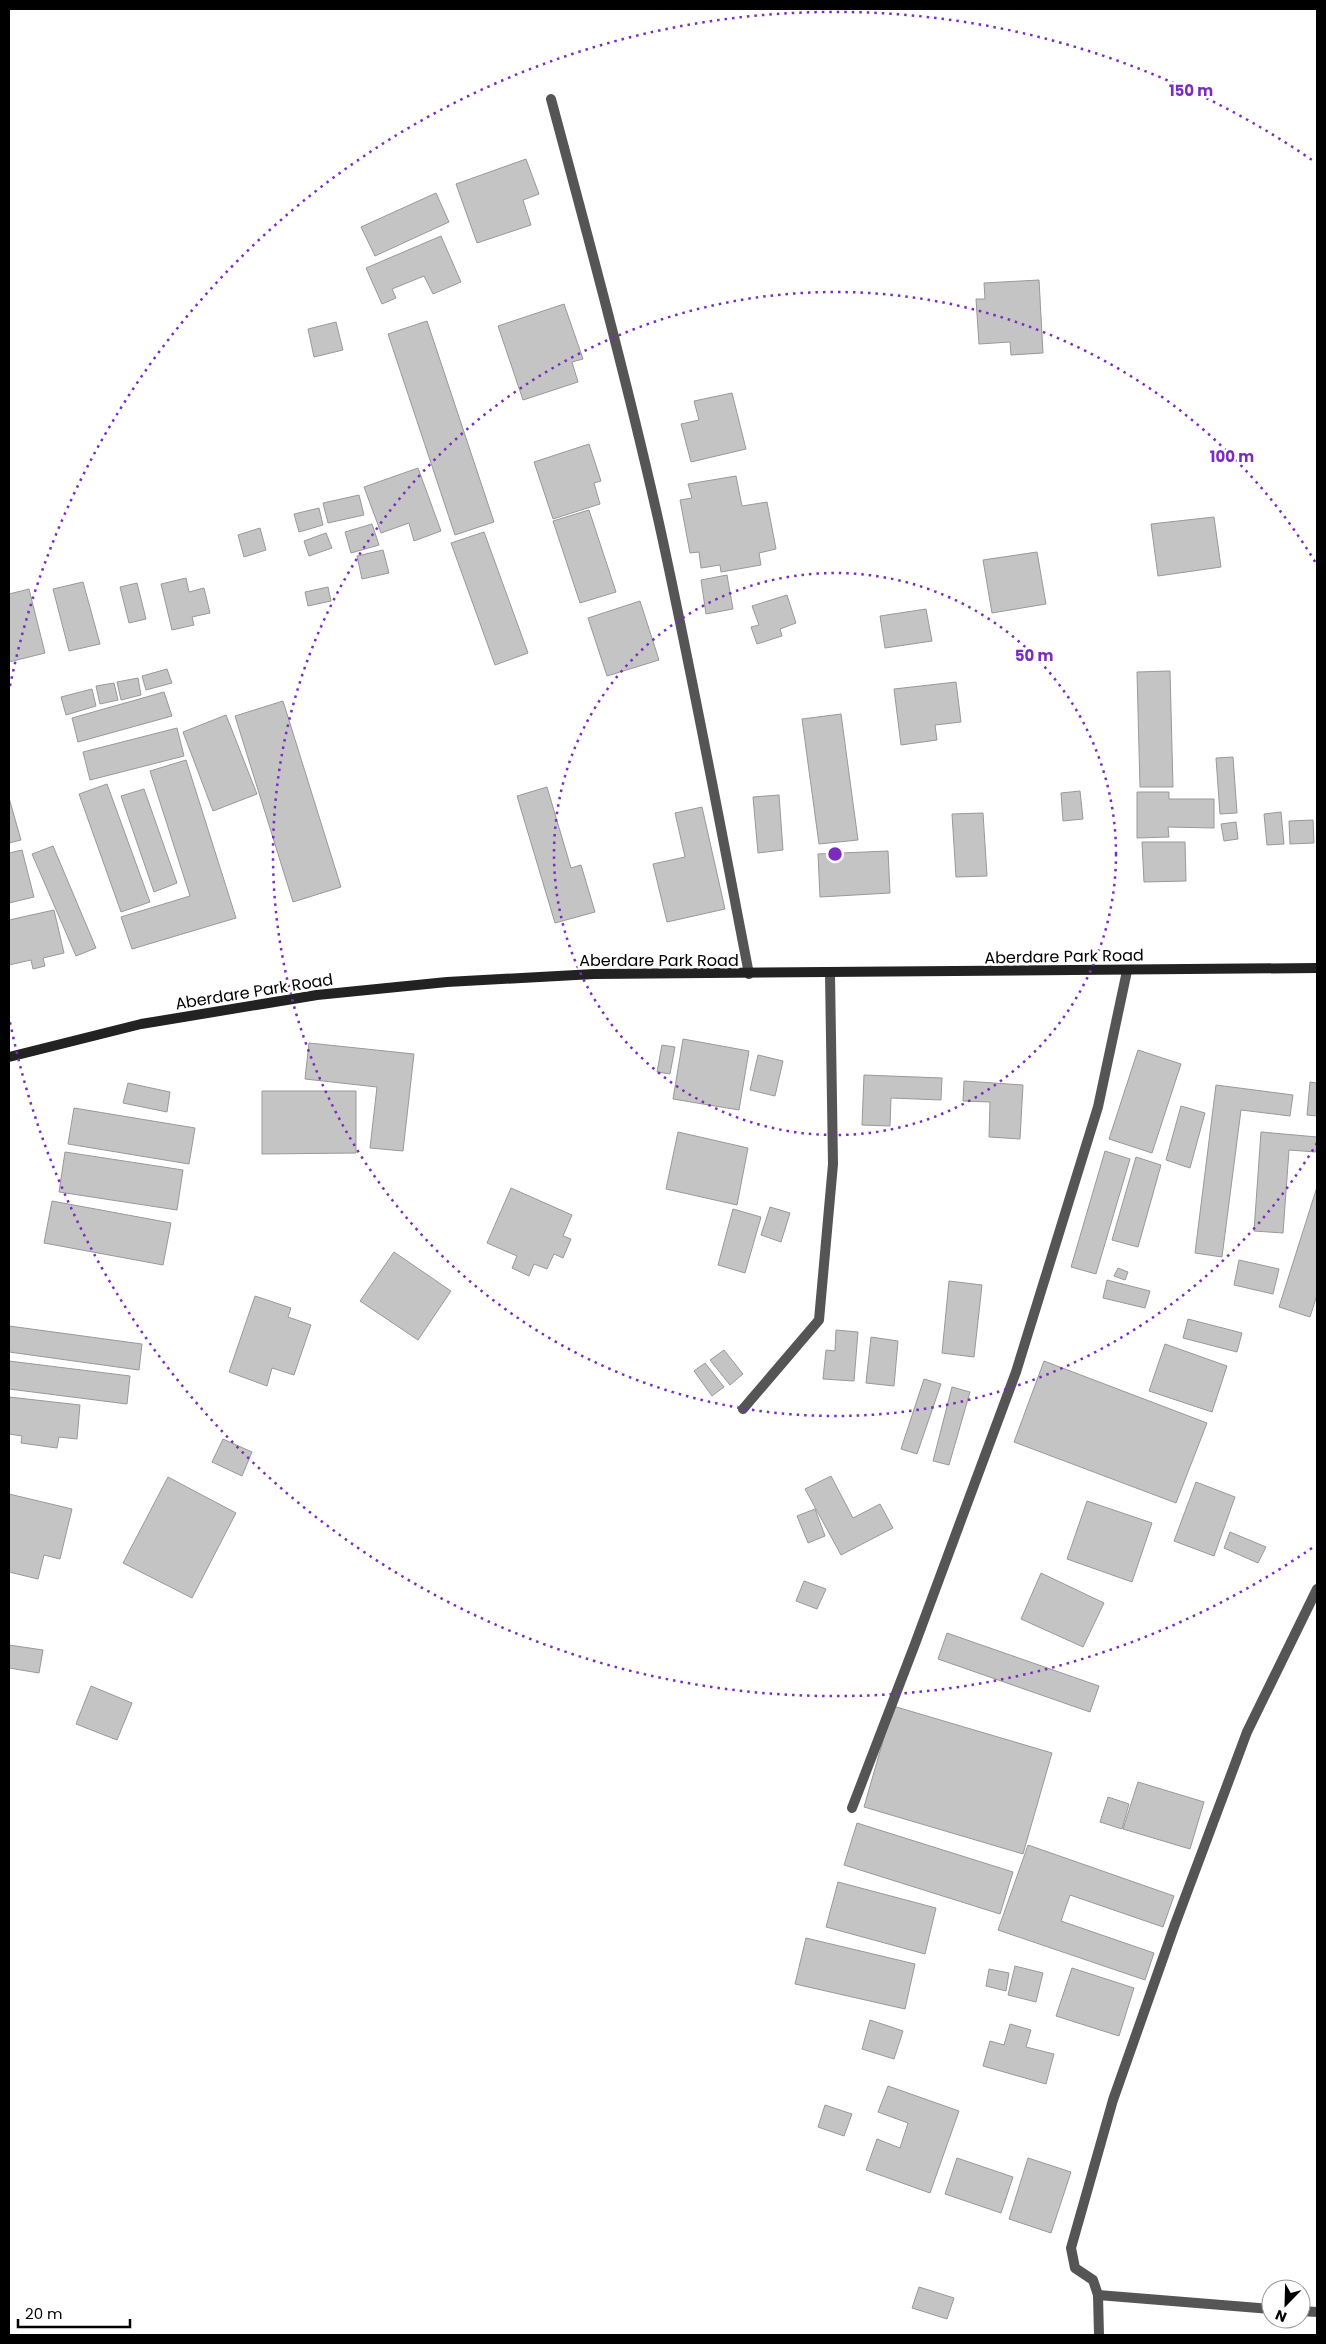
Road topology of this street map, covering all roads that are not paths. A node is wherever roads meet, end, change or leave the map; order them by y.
1 (551, 99) dead end
2 (1317, 968) edge
3 (1126, 971) junction
4 (749, 974) junction
5 (830, 974) junction
6 (9, 1057) edge
7 (744, 1409) dead end
8 (1317, 1589) edge
9 (852, 1808) dead end
10 (1098, 2294) junction
11 (1261, 2308) edge
12 (1099, 2335) edge

1 - 4 street
2 - 3 street, Aberdare Park Road
3 - 5 street, Aberdare Park Road
3 - 9 street
4 - 5 street, Aberdare Park Road
4 - 6 street, Aberdare Park Road
5 - 7 street
8 - 10 street
10 - 11 street
10 - 12 street

